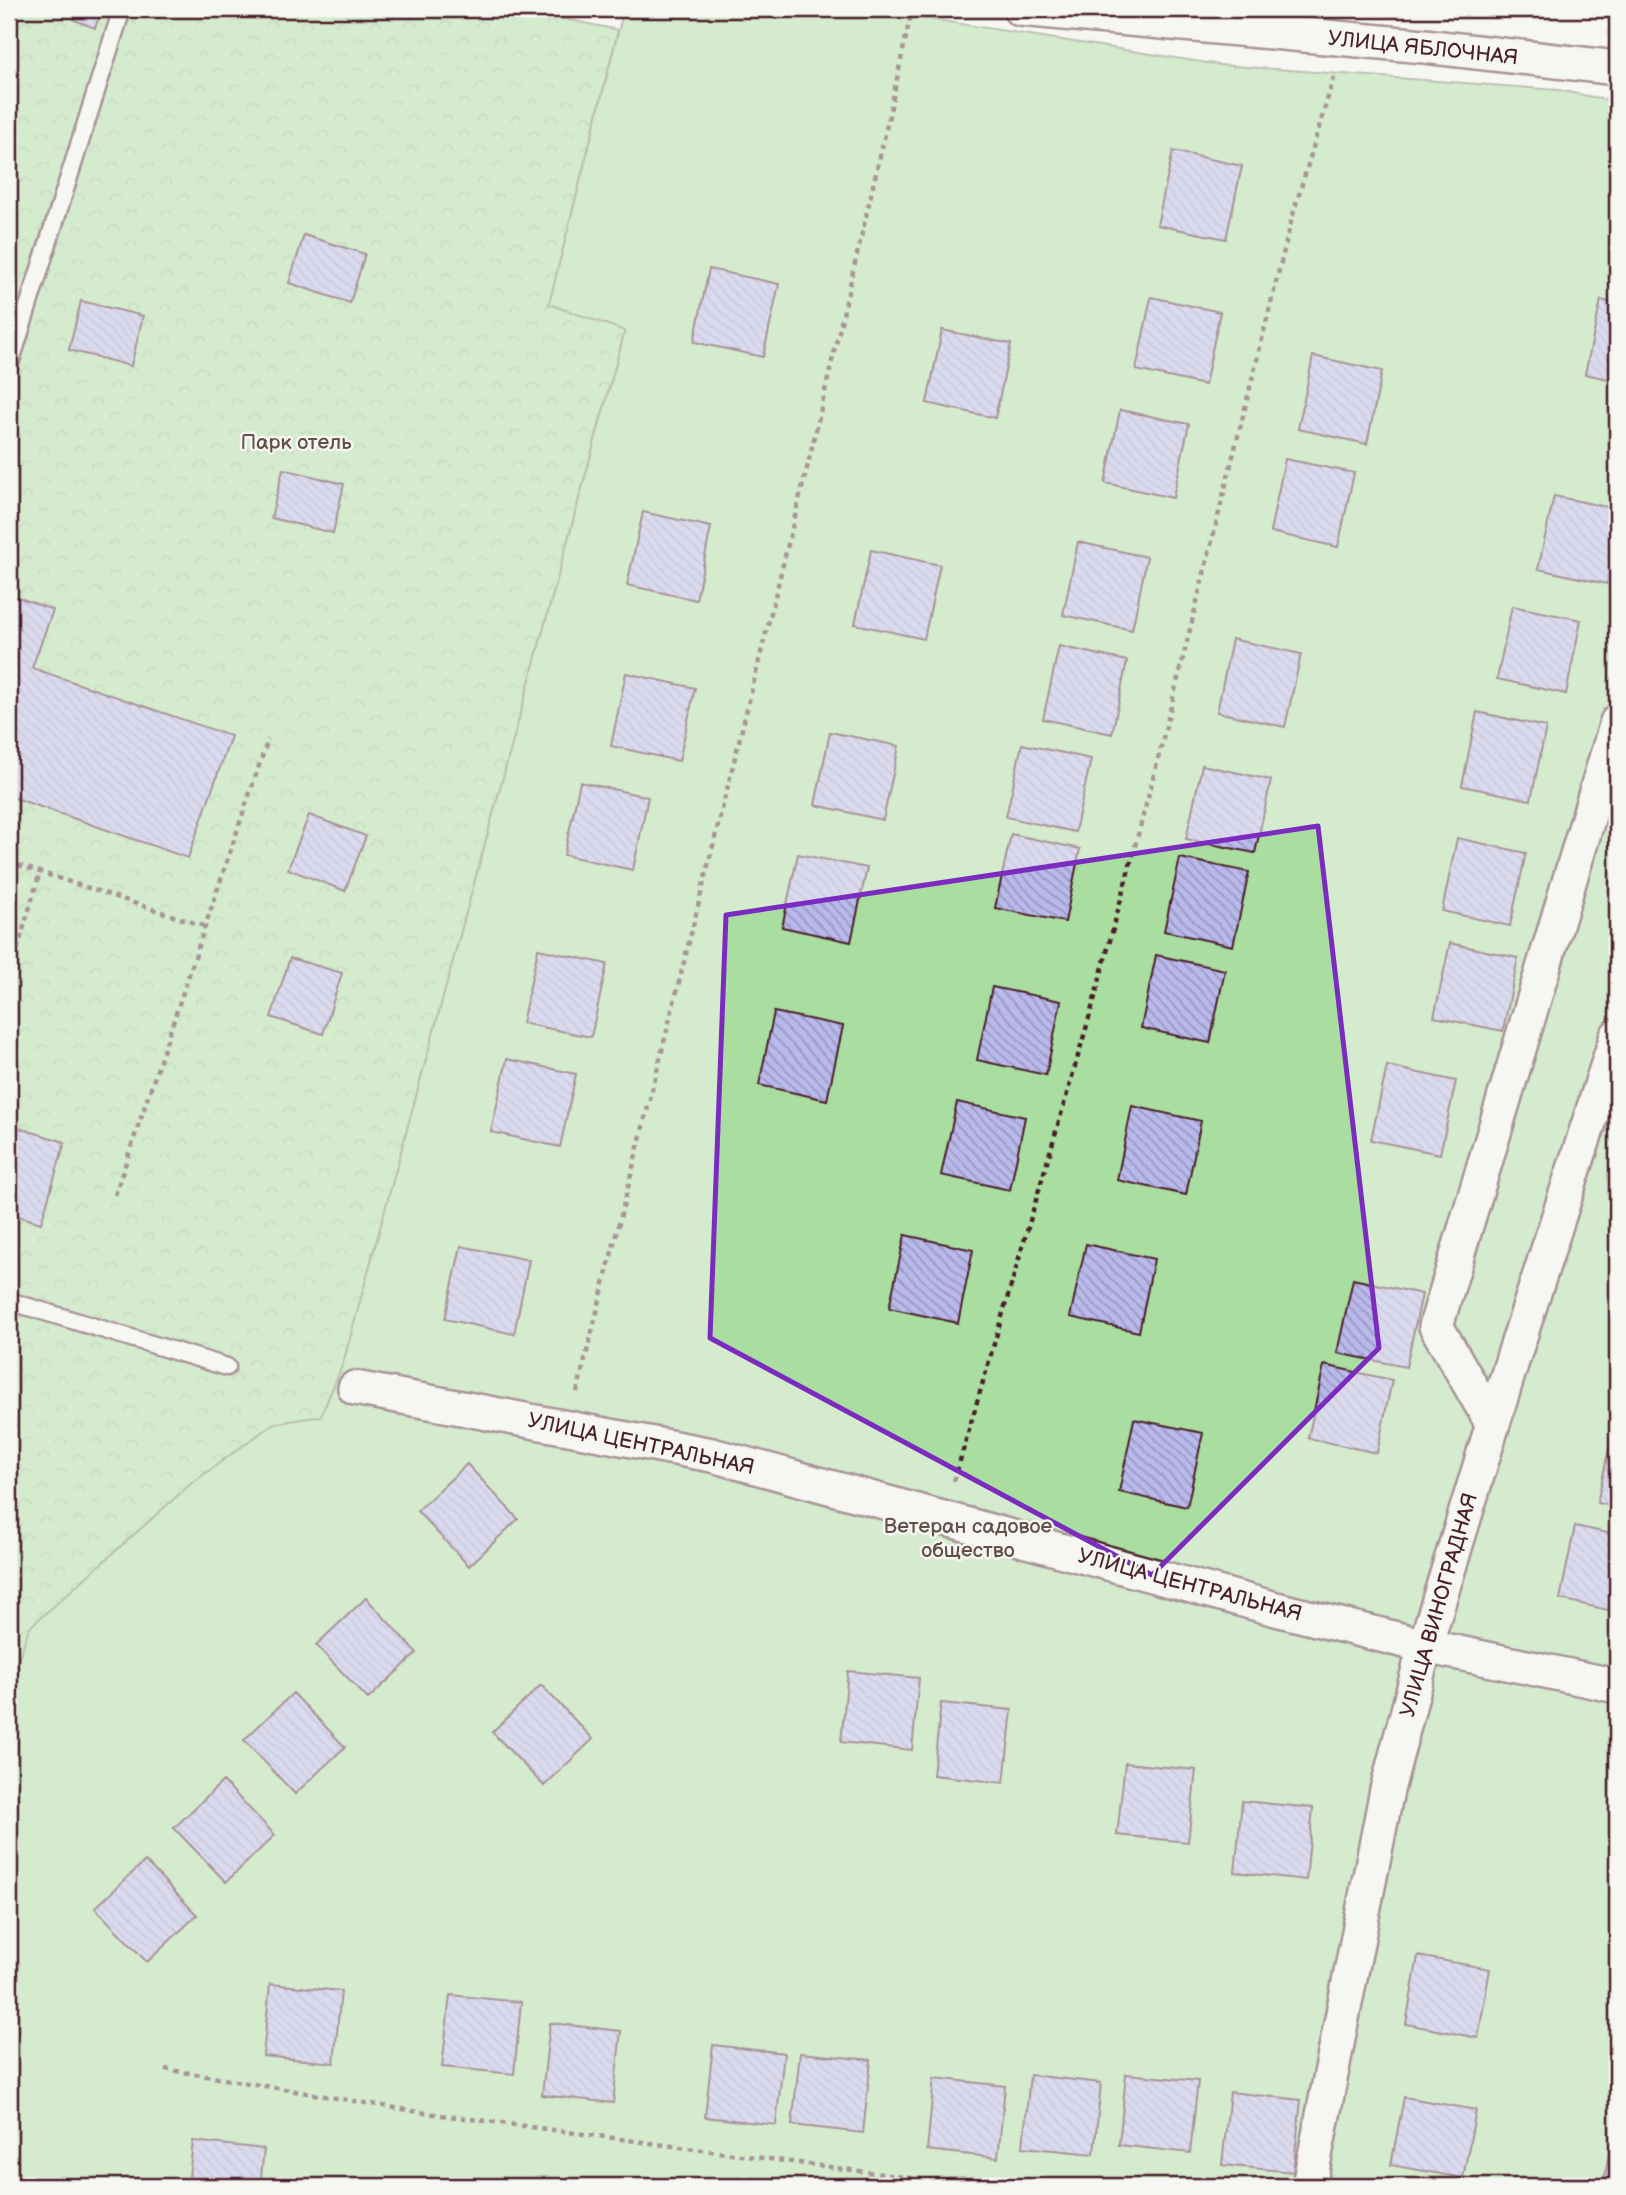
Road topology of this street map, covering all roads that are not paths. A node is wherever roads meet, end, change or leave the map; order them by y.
1 (122, 9) edge
2 (1020, 9) edge
3 (1617, 68) edge
4 (9, 367) edge
5 (1617, 722) edge
6 (1617, 1036) edge
7 (9, 1301) edge
8 (227, 1367) dead end
9 (355, 1388) dead end
10 (1492, 1423) junction
11 (1425, 1646) junction
12 (1617, 1686) edge
13 (1310, 2186) edge

1 - 4 lane
2 - 3 street, УЛИЦА ЯБЛОЧНАЯ
5 - 10 street
6 - 10 street, УЛИЦА ВИНОГРАДНАЯ
7 - 8 lane
9 - 11 street, УЛИЦА ЦЕНТРАЛЬНАЯ
10 - 11 street, УЛИЦА ВИНОГРАДНАЯ
11 - 12 street, УЛИЦА ЦЕНТРАЛЬНАЯ
11 - 13 street, УЛИЦА ВИНОГРАДНАЯ

